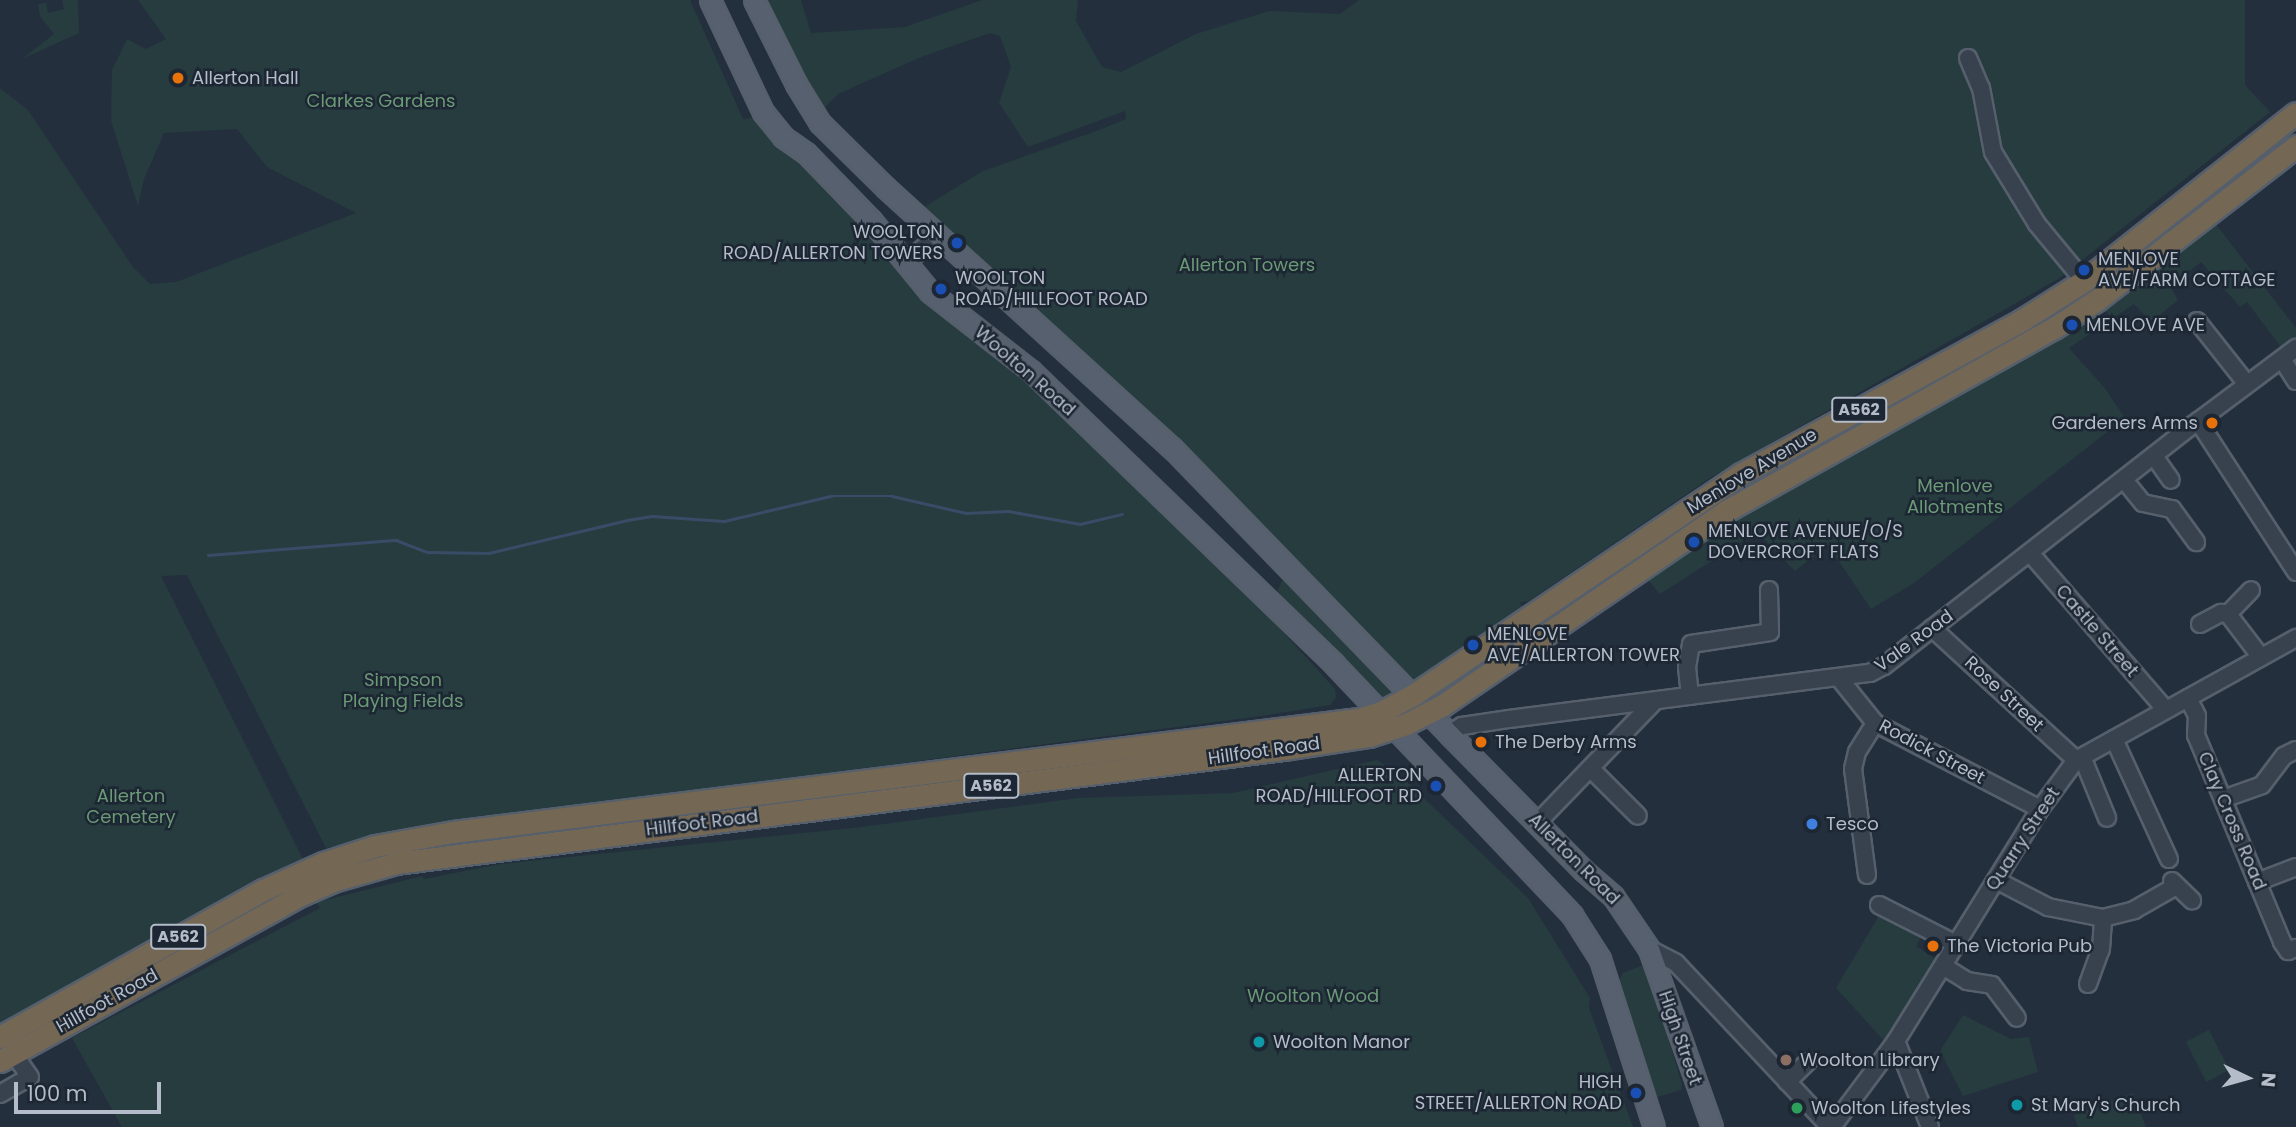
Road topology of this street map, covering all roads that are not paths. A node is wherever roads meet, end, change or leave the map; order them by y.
1 (710, 0) edge
2 (754, 0) edge
3 (1968, 58) dead end
4 (2296, 113) edge
5 (2296, 146) edge
6 (938, 234) junction
7 (906, 263) junction
8 (2084, 281) junction
9 (2097, 300) junction
10 (2197, 321) dead end
11 (2296, 348) edge
12 (2282, 359) junction
13 (2296, 381) edge
14 (2247, 384) junction
15 (2198, 421) junction
16 (2154, 456) junction
17 (2171, 480) dead end
18 (2124, 481) junction
19 (2196, 542) dead end
20 (2030, 553) junction
21 (2296, 572) edge
22 (1769, 590) dead end
23 (2251, 590) dead end
24 (2228, 614) junction
25 (2200, 624) dead end
26 (1932, 628) junction
27 (2296, 638) edge
28 (2260, 656) junction
29 (1839, 678) junction
30 (1352, 684) junction
31 (1413, 695) junction
32 (1456, 696) junction
33 (1690, 696) junction
34 (2188, 698) junction
35 (1655, 701) junction
36 (2165, 709) junction
37 (1381, 712) junction
38 (1429, 713) junction
39 (1337, 721) junction
40 (1875, 723) junction
41 (1396, 728) junction
42 (1449, 734) junction
43 (2114, 739) junction
44 (2296, 750) edge
45 (2076, 760) junction
46 (1591, 769) junction
47 (2223, 799) junction
48 (2040, 809) junction
49 (1639, 816) dead end
50 (2107, 818) dead end
51 (1538, 822) junction
52 (2169, 859) dead end
53 (2296, 867) edge
54 (1867, 875) dead end
55 (313, 878) junction
56 (1996, 880) junction
57 (2258, 882) junction
58 (2192, 900) dead end
59 (1879, 905) dead end
60 (2104, 918) junction
61 (1956, 944) junction
62 (2289, 945) edge
63 (1650, 949) junction
64 (1942, 966) junction
65 (2094, 980) dead end
66 (2017, 1018) dead end
67 (1895, 1041) junction
68 (4, 1050) edge
69 (1808, 1062) dead end
70 (1787, 1082) junction
71 (0, 1094) edge
72 (1654, 1127) edge
73 (1712, 1127) edge
74 (1831, 1127) edge
75 (1930, 1127) edge

1 - 7 main road, Woolton Road
2 - 6 main road
3 - 8 street
4 - 8 highway, Menlove Avenue / A562
5 - 9 highway, Menlove Avenue / A562
6 - 7 street
6 - 31 main road
7 - 30 main road, Woolton Road
8 - 9 highway
8 - 31 highway, Menlove Avenue / A562
9 - 32 highway, Menlove Avenue / A562
10 - 14 street
11 - 12 street, Vale Road
12 - 13 street
12 - 14 street, Vale Road
14 - 15 street, Vale Road
15 - 16 street, Vale Road
15 - 21 street
16 - 17 street
16 - 18 street, Vale Road
18 - 19 street
18 - 20 street, Vale Road
20 - 26 street, Vale Road
20 - 36 street, Castle Street
22 - 33 street
23 - 24 street
24 - 25 street
24 - 28 street
26 - 29 street, Vale Road
26 - 45 street, Rose Street
27 - 28 street, Quarry Street
28 - 34 street, Quarry Street
29 - 33 street, Vale Road
29 - 40 street, Rodick Street
30 - 37 main road, Woolton Road
30 - 39 main road
31 - 37 highway, Menlove Avenue / A562
31 - 38 main road, Allerton Road
32 - 38 highway, Menlove Avenue / A562
32 - 42 main road
33 - 35 street, Vale Road
34 - 36 street, Quarry Street
34 - 47 street, Clay Cross Road
35 - 42 street, Vale Road
35 - 46 street
36 - 43 street, Quarry Street
37 - 39 highway, Hillfoot Road / A562
37 - 41 main road, Woolton Road
38 - 41 highway, Hillfoot Road / A562
38 - 42 main road, Allerton Road
39 - 55 highway, Hillfoot Road / A562
40 - 48 street, Rodick Street
40 - 54 street
41 - 55 highway, Hillfoot Road / A562
41 - 72 main road
42 - 51 main road, Allerton Road
43 - 45 street, Quarry Street
43 - 52 street
44 - 47 street
45 - 48 street, Quarry Street
45 - 50 street, Rose Street
46 - 49 street
46 - 51 street
47 - 57 street, Clay Cross Road
48 - 56 street, Quarry Street
51 - 63 main road, Allerton Road
53 - 57 street
55 - 68 highway, Hillfoot Road / A562
56 - 60 street
56 - 61 street, Quarry Street
57 - 62 street, Clay Cross Road
58 - 60 street
59 - 61 street
60 - 65 street
61 - 64 street, Quarry Street
63 - 70 street, Allerton Road
63 - 73 main road, High Street
64 - 66 street
64 - 67 street, Quarry Street
67 - 74 street, Quarry Street
67 - 75 street
68 - 71 street, Hillfoot Road
69 - 70 street
70 - 74 street, Allerton Road

